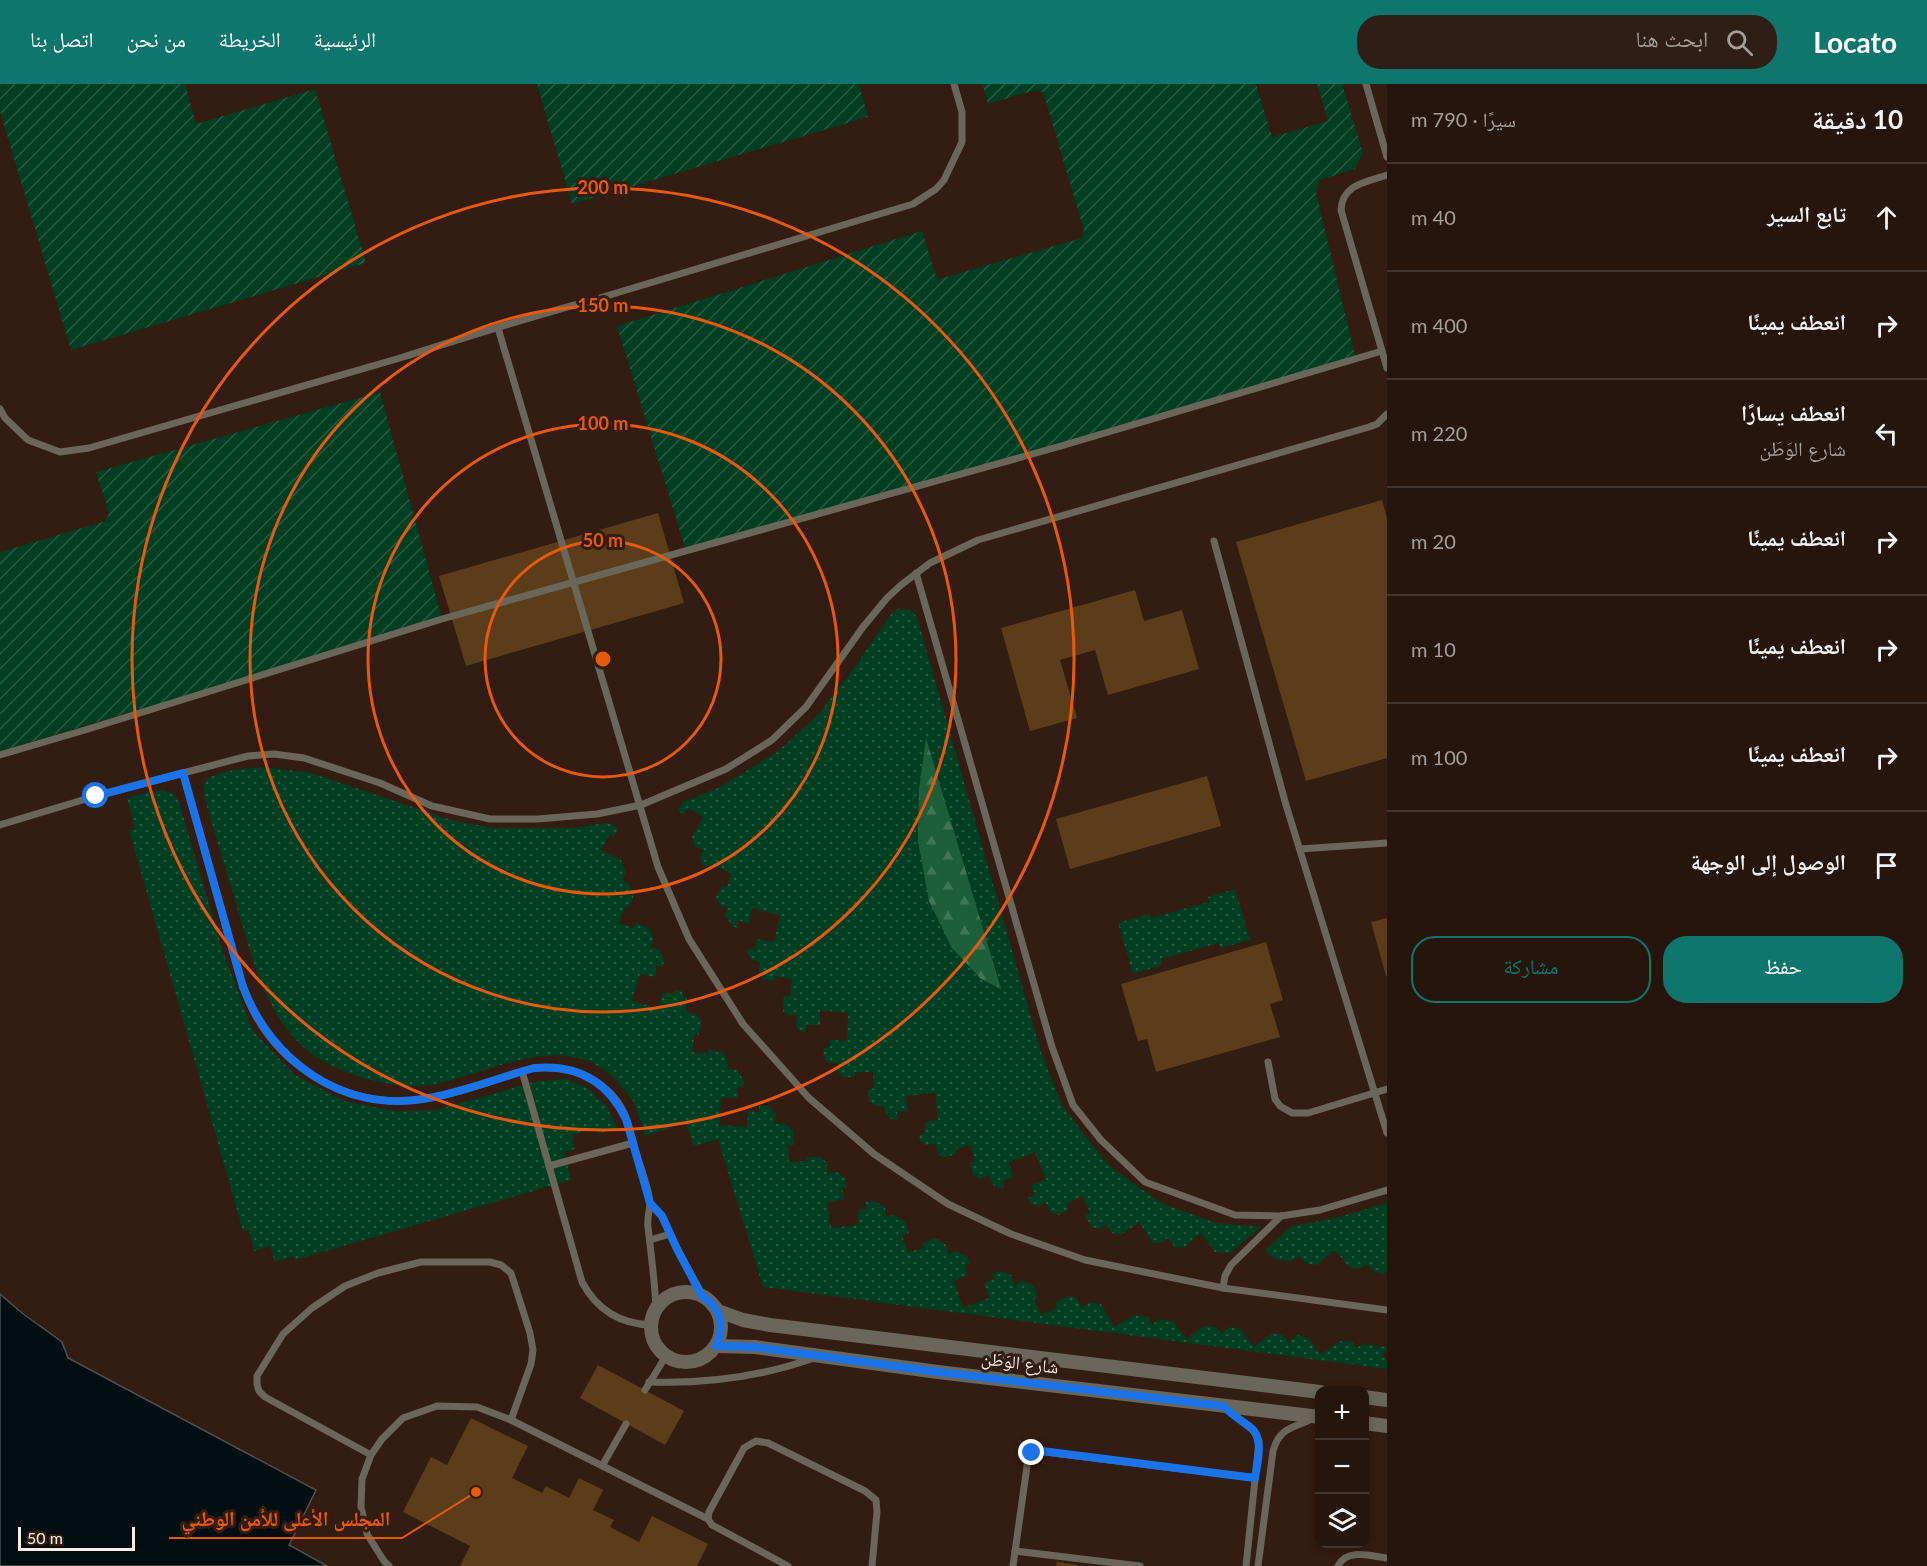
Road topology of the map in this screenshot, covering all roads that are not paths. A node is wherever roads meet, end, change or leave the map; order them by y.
1 (954, 84) edge
2 (1366, 84) edge
3 (1387, 157) edge
4 (1387, 175) edge
5 (498, 328) junction
6 (1382, 351) junction
7 (1387, 368) edge
8 (0, 409) edge
9 (1387, 414) edge
10 (1214, 541) dead end
11 (916, 573) junction
12 (574, 582) junction
13 (0, 754) edge
14 (183, 773) junction
15 (641, 805) junction
16 (0, 825) edge
17 (1387, 843) edge
18 (1300, 849) junction
19 (1268, 1062) dead end
20 (522, 1071) junction
21 (1387, 1089) edge
22 (1375, 1093) junction
23 (1387, 1132) edge
24 (633, 1143) junction
25 (549, 1166) junction
26 (1387, 1190) edge
27 (650, 1203) junction
28 (1281, 1216) junction
29 (670, 1234) junction
30 (650, 1240) junction
31 (1223, 1288) junction
32 (702, 1296) junction
33 (656, 1309) junction
34 (1387, 1310) edge
35 (718, 1311) junction
36 (651, 1324) junction
37 (716, 1346) junction
38 (822, 1355) junction
39 (666, 1356) junction
40 (649, 1382) junction
41 (645, 1390) dead end
42 (1315, 1391) edge
43 (1369, 1398) edge
44 (1387, 1400) edge
45 (1223, 1406) junction
46 (1315, 1417) edge
47 (1315, 1418) edge
48 (511, 1420) junction
49 (626, 1424) dead end
50 (1369, 1424) edge
51 (1387, 1426) edge
52 (371, 1455) junction
53 (602, 1466) junction
54 (1255, 1478) junction
55 (708, 1519) junction
56 (1015, 1551) junction
57 (1387, 1558) edge
58 (390, 1566) edge
59 (788, 1566) edge
60 (872, 1566) edge
61 (1013, 1566) edge
62 (1140, 1566) edge
63 (1246, 1566) edge
64 (1258, 1566) edge
65 (1338, 1566) edge

1 - 5 lane
2 - 3 lane
4 - 6 lane
5 - 8 lane
5 - 12 lane
6 - 7 lane
6 - 12 lane
9 - 11 lane
10 - 18 lane
11 - 15 lane
11 - 28 lane
12 - 13 lane
12 - 15 lane
14 - 15 lane
14 - 16 lane
14 - 20 lane
15 - 31 lane
17 - 18 lane
18 - 22 lane
19 - 22 lane
20 - 24 lane
20 - 25 lane
21 - 22 lane
22 - 23 lane
24 - 25 lane
24 - 27 lane
25 - 36 lane
26 - 28 lane
27 - 29 lane
27 - 30 lane
28 - 31 lane
29 - 30 lane
29 - 32 lane
30 - 33 lane
31 - 34 lane
32 - 33 street
32 - 35 street
33 - 36 street
35 - 37 street
35 - 42 street, شارع الوَطَن
36 - 39 street
37 - 38 street, شارع الوَطَن
37 - 39 street
38 - 40 lane
38 - 45 street, شارع الوَطَن
39 - 40 lane
40 - 41 lane
43 - 44 street
45 - 46 street, شارع الوَطَن
45 - 54 lane
47 - 64 lane
48 - 52 lane
48 - 52 lane
48 - 53 lane
49 - 53 lane
50 - 51 street
52 - 58 lane
53 - 55 lane
54 - 56 lane
54 - 63 lane
55 - 59 lane
55 - 60 lane
56 - 61 lane
56 - 62 lane
57 - 65 lane

